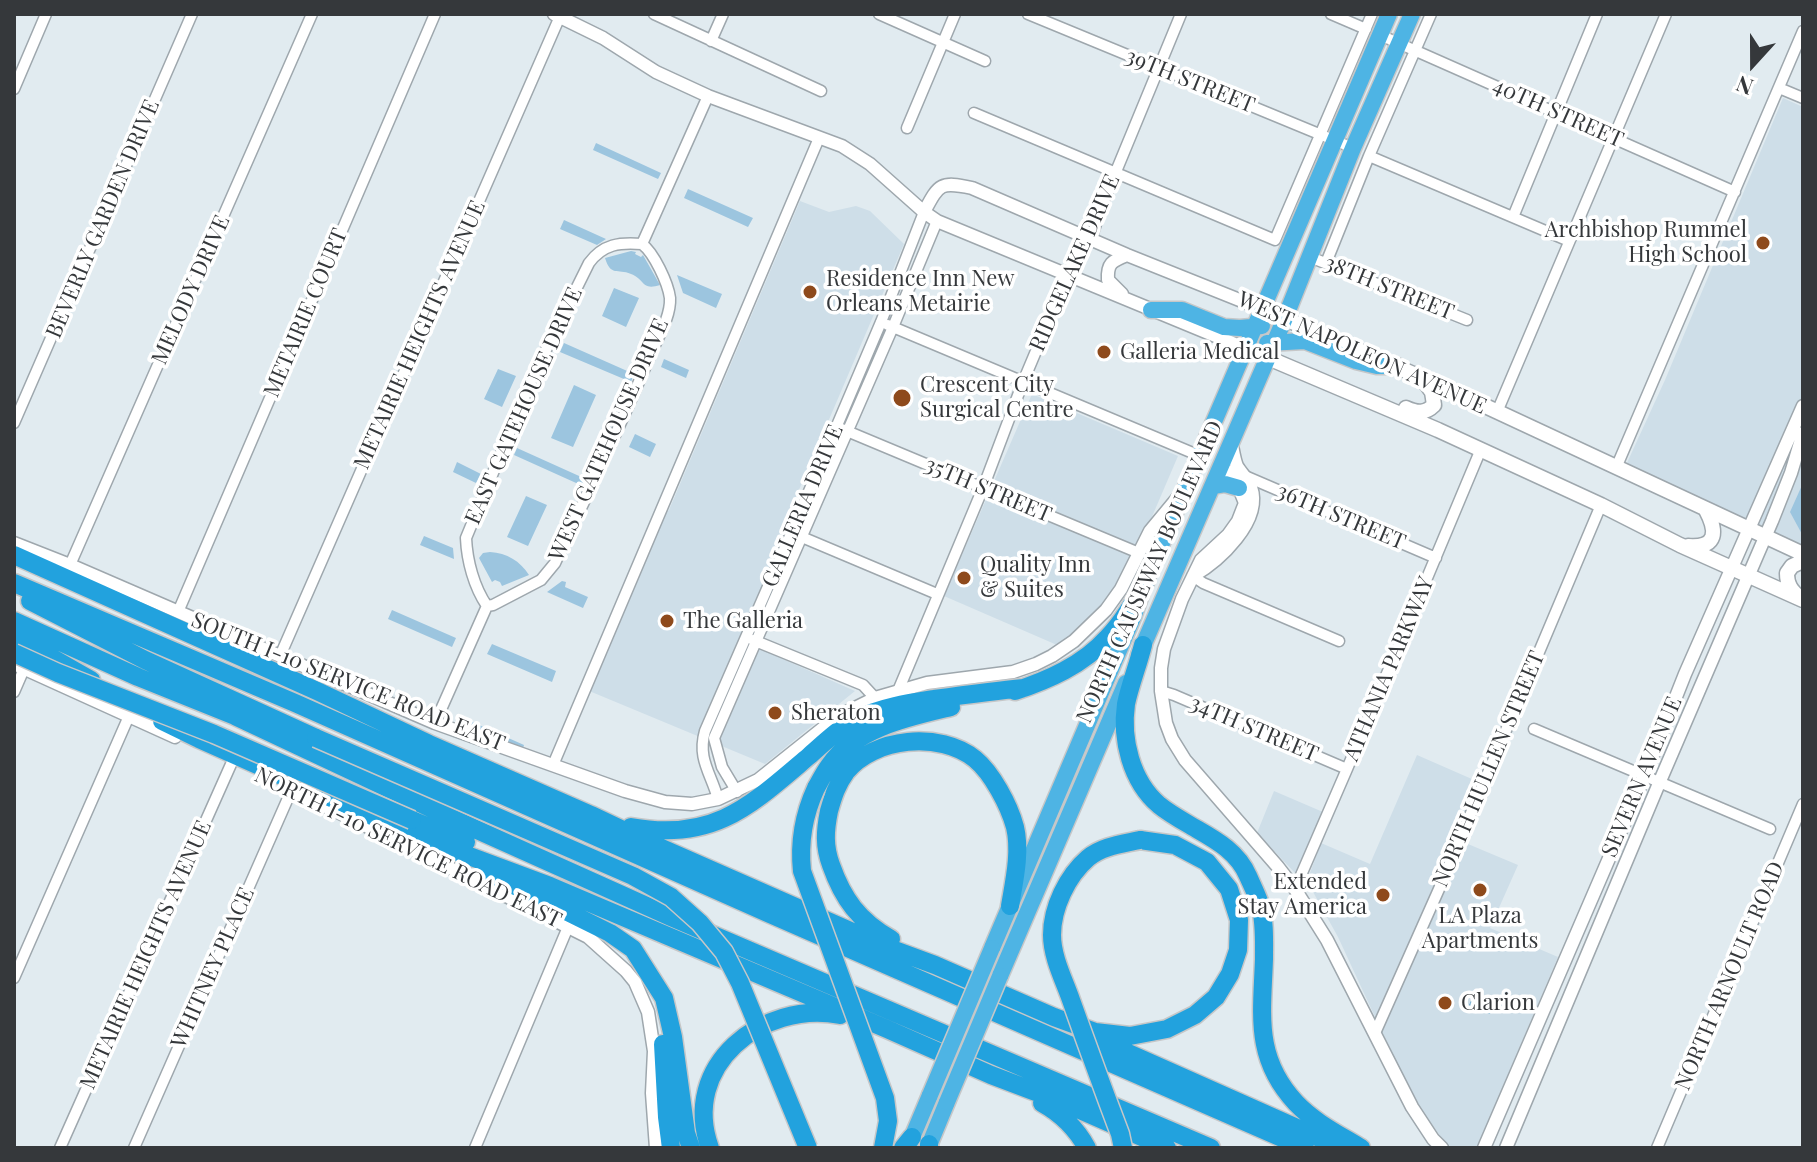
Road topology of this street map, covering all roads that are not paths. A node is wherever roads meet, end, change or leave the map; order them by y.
1 (46, 14) edge
2 (192, 14) edge
3 (312, 14) edge
4 (435, 14) edge
5 (654, 14) edge
6 (723, 14) edge
7 (879, 14) edge
8 (955, 14) edge
9 (1028, 14) edge
10 (1181, 14) edge
11 (1331, 14) edge
12 (1372, 14) edge
13 (1389, 14) edge
14 (1412, 14) edge
15 (1431, 14) edge
16 (1597, 14) edge
17 (1666, 14) edge
18 (558, 15) edge
19 (1803, 31) edge
20 (1373, 32) junction
21 (711, 41) junction
22 (943, 43) junction
23 (1407, 47) junction
24 (985, 61) dead end
25 (1158, 68) junction
26 (1779, 88) junction
27 (14, 89) edge
28 (821, 91) dead end
29 (708, 96) junction
30 (1803, 98) edge
31 (1556, 112) junction
32 (974, 113) dead end
33 (907, 128) dead end
34 (1613, 136) junction
35 (819, 138) junction
36 (1328, 138) junction
37 (1353, 148) junction
38 (1369, 156) junction
39 (1115, 174) junction
40 (1735, 192) junction
41 (924, 212) junction
42 (1513, 217) junction
43 (937, 221) junction
44 (1091, 239) junction
45 (1569, 241) junction
46 (642, 244) junction
47 (1127, 255) junction
48 (1318, 260) junction
49 (1069, 274) junction
50 (1144, 307) junction
51 (1262, 309) junction
52 (1285, 318) junction
53 (1467, 320) dead end
54 (881, 322) junction
55 (893, 327) junction
56 (1255, 328) junction
57 (1247, 349) junction
58 (1272, 349) junction
59 (1397, 366) junction
60 (1235, 375) junction
61 (1421, 377) junction
62 (1023, 382) junction
63 (1334, 385) junction
64 (1803, 406) edge
65 (1497, 412) junction
66 (14, 423) edge
67 (836, 427) junction
68 (848, 431) junction
69 (1803, 433) edge
70 (1231, 441) junction
71 (1481, 449) junction
72 (1200, 456) junction
73 (1221, 463) junction
74 (1616, 468) junction
75 (1242, 482) junction
76 (1188, 484) junction
77 (983, 488) junction
78 (1211, 490) junction
79 (1601, 505) junction
80 (1706, 510) junction
81 (1750, 529) junction
82 (797, 534) junction
83 (1765, 537) junction
84 (14, 543) edge
85 (1680, 545) junction
86 (1139, 553) junction
87 (1803, 554) edge
88 (14, 555) edge
89 (1436, 558) junction
90 (1803, 561) edge
91 (70, 565) junction
92 (1732, 568) junction
93 (14, 572) edge
94 (1193, 576) junction
95 (1748, 576) junction
96 (1146, 580) junction
97 (14, 583) edge
98 (14, 593) edge
99 (937, 594) junction
100 (1803, 600) edge
101 (487, 606) junction
102 (178, 612) junction
103 (14, 621) edge
104 (14, 636) edge
105 (752, 640) junction
106 (1339, 641) dead end
107 (1143, 645) junction
108 (280, 656) junction
109 (241, 658) junction
110 (17, 662) edge
111 (1024, 688) junction
112 (898, 691) junction
113 (1161, 691) junction
114 (14, 692) edge
115 (875, 698) junction
116 (129, 716) junction
117 (435, 723) junction
118 (1534, 729) dead end
119 (232, 762) junction
120 (553, 765) junction
121 (1347, 769) junction
122 (1645, 775) junction
123 (1660, 781) junction
124 (292, 789) junction
125 (737, 792) junction
126 (718, 799) junction
127 (1803, 804) edge
128 (591, 815) junction
129 (1770, 829) dead end
130 (426, 840) junction
131 (1295, 889) junction
132 (645, 905) junction
133 (1010, 906) junction
134 (575, 924) junction
135 (935, 965) junction
136 (14, 978) edge
137 (1551, 989) junction
138 (1569, 997) junction
139 (858, 1017) junction
140 (1054, 1017) junction
141 (1375, 1033) junction
142 (991, 1075) junction
143 (918, 1146) edge
144 (60, 1148) edge
145 (134, 1148) edge
146 (475, 1148) edge
147 (656, 1148) edge
148 (671, 1148) edge
149 (691, 1148) edge
150 (710, 1148) edge
151 (808, 1148) edge
152 (883, 1148) edge
153 (1087, 1148) edge
154 (1123, 1148) edge
155 (1167, 1148) edge
156 (1211, 1148) edge
157 (1305, 1148) edge
158 (1342, 1148) edge
159 (1361, 1148) edge
160 (1442, 1148) edge
161 (1484, 1148) edge
162 (1506, 1148) edge
163 (1657, 1148) edge

1 - 27 street
2 - 66 street, BEVERLY GARDEN DRIVE
3 - 91 street, MELODY DRIVE
4 - 102 street, METAIRIE COURT
5 - 21 street
6 - 21 street
7 - 22 street
8 - 22 street
9 - 25 street, 39TH STREET
10 - 25 street, RIDGELAKE DRIVE
11 - 20 street, 40TH STREET
12 - 20 street, NORTH CAUSEWAY BOULEVARD
13 - 20 highway, NORTH CAUSEWAY BOULEVARD
14 - 23 highway, NORTH CAUSEWAY BOULEVARD
15 - 23 street, NORTH CAUSEWAY BOULEVARD
16 - 31 street
17 - 34 street
18 - 29 street, WEST NAPOLEON AVENUE
18 - 108 street, METAIRIE HEIGHTS AVENUE
19 - 26 street
20 - 23 street, 40TH STREET
20 - 36 highway, NORTH CAUSEWAY BOULEVARD
21 - 28 street
22 - 24 street
22 - 33 street
23 - 31 street, 40TH STREET
23 - 37 highway, NORTH CAUSEWAY BOULEVARD
23 - 38 street, NORTH CAUSEWAY BOULEVARD
25 - 36 street, 39TH STREET
25 - 39 street, RIDGELAKE DRIVE
26 - 30 street
26 - 40 street
29 - 35 street, WEST NAPOLEON AVENUE
29 - 46 street
31 - 34 street, 40TH STREET
31 - 42 street
32 - 39 street
34 - 40 street, 40TH STREET
34 - 45 street
35 - 41 street, WEST NAPOLEON AVENUE
35 - 120 street
36 - 37 street, 39TH STREET
36 - 39 street, NORTH CAUSEWAY BOULEVARD
36 - 51 highway, NORTH CAUSEWAY BOULEVARD
37 - 48 highway, NORTH CAUSEWAY BOULEVARD
38 - 42 street
38 - 48 street, NORTH CAUSEWAY BOULEVARD
39 - 44 street, RIDGELAKE DRIVE
40 - 74 street
41 - 43 street, WEST NAPOLEON AVENUE
41 - 44 street, WEST NAPOLEON AVENUE
41 - 54 street, GALLERIA DRIVE
42 - 45 street
43 - 49 street, WEST NAPOLEON AVENUE
43 - 55 street, GALLERIA DRIVE
44 - 47 street, WEST NAPOLEON AVENUE
44 - 49 street, RIDGELAKE DRIVE
45 - 65 street
46 - 101 street, WEST GATEHOUSE DRIVE
46 - 101 street, EAST GATEHOUSE DRIVE
47 - 50 street
47 - 51 street, WEST NAPOLEON AVENUE
48 - 52 highway, NORTH CAUSEWAY BOULEVARD
48 - 53 street, 38TH STREET
49 - 50 street, WEST NAPOLEON AVENUE
49 - 62 street, RIDGELAKE DRIVE
50 - 56 highway
50 - 57 street, WEST NAPOLEON AVENUE
51 - 52 main road, WEST NAPOLEON AVENUE
51 - 56 highway, NORTH CAUSEWAY BOULEVARD
52 - 56 highway
52 - 58 highway, NORTH CAUSEWAY BOULEVARD
52 - 59 main road, WEST NAPOLEON AVENUE
54 - 55 street
54 - 67 street, GALLERIA DRIVE
55 - 62 street
55 - 68 street, GALLERIA DRIVE
56 - 57 highway, NORTH CAUSEWAY BOULEVARD
57 - 58 highway
57 - 60 highway, NORTH CAUSEWAY BOULEVARD
58 - 59 highway
58 - 63 main road, WEST NAPOLEON AVENUE
58 - 70 highway, NORTH CAUSEWAY BOULEVARD
59 - 61 main road, WEST NAPOLEON AVENUE
60 - 72 highway, NORTH CAUSEWAY BOULEVARD
60 - 73 highway
61 - 63 main road
61 - 65 main road, WEST NAPOLEON AVENUE
62 - 72 street
62 - 77 street, RIDGELAKE DRIVE
63 - 71 main road, WEST NAPOLEON AVENUE
64 - 81 street, SEVERN AVENUE
65 - 74 main road, WEST NAPOLEON AVENUE
67 - 68 street, 35TH STREET
67 - 82 street, GALLERIA DRIVE
68 - 77 street, 35TH STREET
68 - 82 street, GALLERIA DRIVE
69 - 83 street, SEVERN AVENUE
70 - 73 highway, NORTH CAUSEWAY BOULEVARD
70 - 75 street
71 - 79 main road, WEST NAPOLEON AVENUE
71 - 89 street, ATHANIA PARKWAY
72 - 76 highway, NORTH CAUSEWAY BOULEVARD
72 - 78 highway
73 - 75 street
73 - 78 highway, NORTH CAUSEWAY BOULEVARD
74 - 80 main road, WEST NAPOLEON AVENUE
75 - 78 highway
75 - 89 street, 36TH STREET
75 - 94 street
76 - 86 street, SOUTH I-10 SERVICE ROAD EAST
76 - 96 highway, NORTH CAUSEWAY BOULEVARD
77 - 86 street, 35TH STREET
77 - 99 street, RIDGELAKE DRIVE
78 - 107 highway, NORTH CAUSEWAY BOULEVARD
79 - 85 main road, WEST NAPOLEON AVENUE
79 - 141 street, NORTH HULLEN STREET
80 - 81 main road, WEST NAPOLEON AVENUE
80 - 85 main road
81 - 83 main road, WEST NAPOLEON AVENUE
81 - 92 street, SEVERN AVENUE
82 - 99 street
82 - 105 street, GALLERIA DRIVE
83 - 87 main road, WEST NAPOLEON AVENUE
83 - 95 street, SEVERN AVENUE
84 - 91 street, SOUTH I-10 SERVICE ROAD EAST
85 - 92 main road, WEST NAPOLEON AVENUE
86 - 112 street, SOUTH I-10 SERVICE ROAD EAST
88 - 109 highway
89 - 121 street, ATHANIA PARKWAY
90 - 100 main road
91 - 102 street, SOUTH I-10 SERVICE ROAD EAST
92 - 95 main road, WEST NAPOLEON AVENUE
92 - 122 street, SEVERN AVENUE
93 - 109 highway
94 - 106 street
94 - 113 street
95 - 100 main road, WEST NAPOLEON AVENUE
95 - 123 street, SEVERN AVENUE
96 - 111 highway
96 - 133 highway, NORTH CAUSEWAY BOULEVARD
97 - 157 highway
98 - 151 highway, bridge
99 - 112 street, RIDGELAKE DRIVE
101 - 117 street
102 - 108 street, SOUTH I-10 SERVICE ROAD EAST
103 - 132 highway
104 - 130 highway
105 - 115 street
105 - 125 street, GALLERIA DRIVE
105 - 126 street, GALLERIA DRIVE
107 - 143 highway, NORTH CAUSEWAY BOULEVARD, bridge
107 - 159 highway
108 - 117 street, SOUTH I-10 SERVICE ROAD EAST
109 - 128 highway
110 - 114 street
110 - 116 street, NORTH I-10 SERVICE ROAD EAST
110 - 132 highway, bridge
111 - 128 highway
111 - 152 highway, bridge
112 - 115 street, SOUTH I-10 SERVICE ROAD EAST
113 - 121 street, 34TH STREET
113 - 131 street
115 - 125 street, SOUTH I-10 SERVICE ROAD EAST
116 - 119 street, NORTH I-10 SERVICE ROAD EAST
116 - 136 street
117 - 120 street, SOUTH I-10 SERVICE ROAD EAST
118 - 122 street
119 - 124 street, NORTH I-10 SERVICE ROAD EAST
119 - 144 street, METAIRIE HEIGHTS AVENUE
120 - 126 street, SOUTH I-10 SERVICE ROAD EAST
121 - 131 street, ATHANIA PARKWAY
122 - 123 street
122 - 137 street, SEVERN AVENUE
123 - 129 street
123 - 138 street, SEVERN AVENUE
124 - 134 street, NORTH I-10 SERVICE ROAD EAST
124 - 145 street, WHITNEY PLACE
125 - 126 street, SOUTH I-10 SERVICE ROAD EAST
127 - 163 street, NORTH ARNOULT ROAD
128 - 135 highway
130 - 134 highway
130 - 139 highway
131 - 141 street
132 - 156 highway
133 - 135 highway
133 - 143 highway, NORTH CAUSEWAY BOULEVARD, bridge
134 - 146 street
134 - 147 street, NORTH I-10 SERVICE ROAD EAST
134 - 148 highway
134 - 149 highway
135 - 140 highway
137 - 138 street
137 - 161 street, SEVERN AVENUE
138 - 162 street, SEVERN AVENUE
139 - 142 highway
139 - 150 highway
140 - 154 highway, bridge
140 - 158 highway
141 - 160 street
142 - 153 highway
142 - 155 highway

